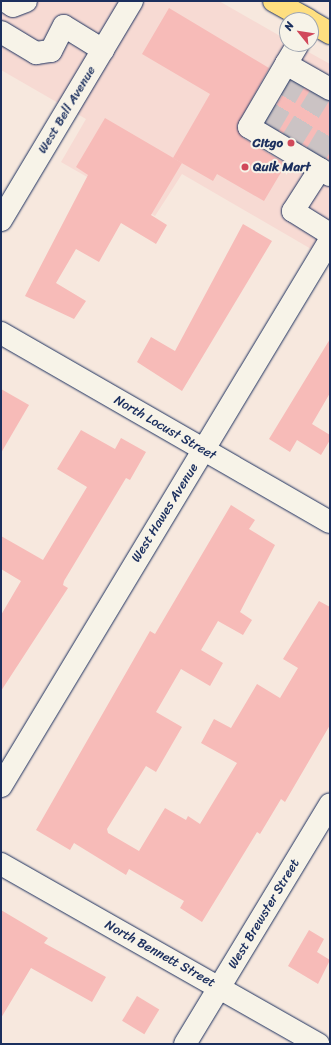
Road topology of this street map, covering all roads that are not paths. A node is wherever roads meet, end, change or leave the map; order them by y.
1 (5, 1) edge
2 (26, 1) edge
3 (132, 1) edge
4 (274, 1) edge
5 (294, 12) edge
6 (319, 27) edge
7 (1, 32) edge
8 (330, 33) edge
9 (103, 50) junction
10 (297, 52) edge
11 (294, 72) junction
12 (325, 90) edge
13 (323, 168) edge
14 (1, 220) edge
15 (330, 234) edge
16 (330, 240) edge
17 (1, 333) edge
18 (204, 450) junction
19 (330, 522) edge
20 (1, 786) edge
21 (330, 805) edge
22 (1, 864) edge
23 (219, 987) junction
24 (185, 1044) edge
25 (318, 1044) edge

1 - 2 street
3 - 9 street, West Bell Avenue
4 - 5 main road
6 - 8 main road
7 - 9 street
9 - 14 street, West Bell Avenue
10 - 11 street
11 - 12 street
11 - 13 street
13 - 15 street
16 - 18 street, West Hawes Avenue
17 - 18 street, North Locust Street
18 - 19 street, North Locust Street
18 - 20 street, West Hawes Avenue
21 - 23 street, West Brewster Street
22 - 23 street, North Bennett Street
23 - 24 street, West Brewster Street
23 - 25 street, North Bennett Street

